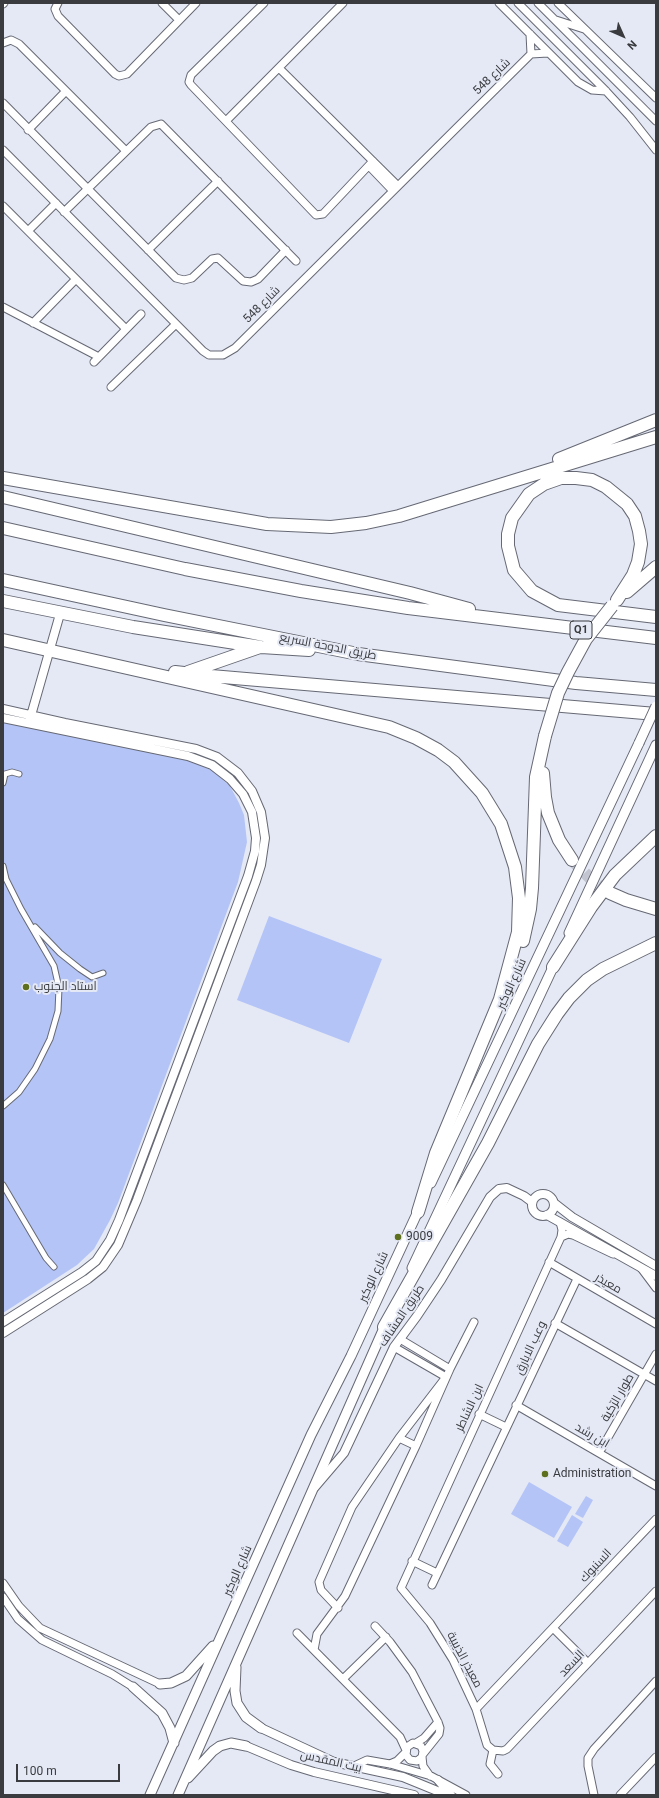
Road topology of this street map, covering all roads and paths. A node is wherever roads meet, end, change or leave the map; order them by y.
1 (58, 3) edge
2 (162, 3) edge
3 (196, 3) edge
4 (264, 3) edge
5 (343, 3) edge
6 (499, 3) edge
7 (518, 3) edge
8 (538, 3) edge
9 (558, 3) edge
10 (553, 19) junction
11 (179, 20) junction
12 (586, 30) junction
13 (530, 34) junction
14 (3, 43) edge
15 (548, 53) junction
16 (531, 54) junction
17 (279, 68) junction
18 (66, 91) junction
19 (606, 91) junction
20 (656, 98) edge
21 (3, 103) edge
22 (656, 120) edge
23 (226, 121) junction
24 (28, 130) junction
25 (3, 150) edge
26 (656, 150) edge
27 (126, 151) junction
28 (371, 164) junction
29 (218, 181) junction
30 (394, 187) junction
31 (88, 189) junction
32 (56, 203) junction
33 (3, 206) edge
34 (64, 212) junction
35 (28, 231) junction
36 (148, 250) junction
37 (286, 250) junction
38 (296, 261) dead end
39 (76, 279) junction
40 (3, 307) edge
41 (141, 314) dead end
42 (33, 323) junction
43 (176, 324) junction
44 (126, 329) junction
45 (111, 387) dead end
46 (656, 420) edge
47 (656, 437) edge
48 (3, 478) edge
49 (476, 492) junction
50 (3, 497) edge
51 (3, 528) edge
52 (656, 567) edge
53 (3, 580) edge
54 (3, 601) edge
55 (615, 603) junction
56 (60, 614) junction
57 (656, 617) edge
58 (507, 619) junction
59 (656, 638) edge
60 (3, 640) edge
61 (261, 647) junction
62 (49, 650) junction
63 (358, 654) junction
64 (102, 662) junction
65 (185, 673) junction
66 (656, 690) edge
67 (656, 706) edge
68 (3, 709) edge
69 (656, 714) edge
70 (30, 715) junction
71 (3, 718) edge
72 (29, 724) junction
73 (544, 742) junction
74 (656, 746) edge
75 (19, 774) dead end
76 (3, 783) edge
77 (656, 836) edge
78 (572, 860) tunnel mouth
79 (3, 866) edge
80 (5, 877) edge
81 (610, 893) tunnel mouth
82 (656, 909) edge
83 (30, 923) junction
84 (656, 943) edge
85 (553, 967) junction
86 (103, 973) dead end
87 (500, 999) junction
88 (3, 1106) edge
89 (3, 1185) edge
90 (532, 1202) junction
91 (554, 1203) junction
92 (418, 1212) junction
93 (547, 1215) junction
94 (560, 1222) junction
95 (561, 1238) junction
96 (618, 1254) junction
97 (549, 1262) junction
98 (656, 1266) edge
99 (641, 1267) junction
100 (54, 1268) dead end
101 (656, 1276) edge
102 (577, 1278) junction
103 (656, 1288) edge
104 (3, 1322) edge
105 (474, 1322) dead end
106 (555, 1322) junction
107 (656, 1324) edge
108 (384, 1327) junction
109 (3, 1333) edge
110 (400, 1339) junction
111 (394, 1347) junction
112 (656, 1354) edge
113 (450, 1369) junction
114 (644, 1374) junction
115 (446, 1377) junction
116 (656, 1381) edge
117 (516, 1405) junction
118 (479, 1414) junction
119 (506, 1426) junction
120 (399, 1438) junction
121 (416, 1446) junction
122 (598, 1453) junction
123 (656, 1486) edge
124 (312, 1490) junction
125 (656, 1519) edge
126 (412, 1561) junction
127 (437, 1573) junction
128 (3, 1583) edge
129 (432, 1585) dead end
130 (401, 1588) joint
131 (656, 1591) edge
132 (3, 1598) edge
133 (338, 1608) junction
134 (375, 1626) dead end
135 (552, 1628) junction
136 (297, 1633) dead end
137 (220, 1637) junction
138 (386, 1637) junction
139 (60, 1638) junction
140 (55, 1648) junction
141 (314, 1650) junction
142 (237, 1661) junction
143 (588, 1663) junction
144 (343, 1679) junction
145 (656, 1681) edge
146 (160, 1684) joint
147 (133, 1687) joint
148 (476, 1709) junction
149 (438, 1722) junction
150 (261, 1728) joint
151 (400, 1737) junction
152 (174, 1743) junction
153 (414, 1743) junction
154 (246, 1746) joint
155 (494, 1750) junction
156 (406, 1751) junction
157 (422, 1756) junction
158 (656, 1757) edge
159 (390, 1764) junction
160 (352, 1767) junction
161 (498, 1774) dead end
162 (434, 1778) junction
163 (183, 1784) junction
164 (150, 1795) edge
165 (178, 1795) edge
166 (414, 1795) edge
167 (447, 1795) edge
168 (451, 1795) edge
169 (466, 1795) edge
170 (594, 1795) edge
171 (620, 1795) edge

1 - 11 street
2 - 11 street
3 - 11 street
4 - 23 street
5 - 17 street
6 - 13 street
7 - 19 street
8 - 10 street
9 - 12 street
10 - 12 street
10 - 22 street
12 - 20 street
13 - 15 street
13 - 16 street
14 - 18 street
15 - 16 street
15 - 19 street
16 - 30 street, شارع 548
17 - 23 street
17 - 28 street
18 - 24 street
18 - 27 street
19 - 26 street
21 - 24 street
23 - 28 street
24 - 31 street
25 - 32 street, شارع 548
27 - 29 street
27 - 31 street
28 - 30 street
29 - 36 street
29 - 37 street
30 - 43 street, شارع 548
31 - 34 street
31 - 36 street
32 - 34 street, شارع 548
32 - 35 street
33 - 35 street
34 - 43 street, شارع 548
35 - 39 street
36 - 37 street
37 - 38 street
39 - 42 street
39 - 44 street
40 - 42 street
41 - 44 street
42 - 44 street
43 - 45 street
46 - 49 highway
47 - 49 highway
48 - 49 highway
50 - 58 highway
51 - 58 highway
52 - 55 highway
53 - 63 highway, طريق الدوحة السريع
54 - 56 highway
55 - 57 highway
55 - 73 highway, bridge
56 - 61 highway
56 - 62 street
58 - 59 highway, Q1
60 - 62 highway
61 - 63 highway
61 - 65 highway
62 - 64 highway
62 - 70 street
63 - 66 highway, طريق الدوحة السريع
64 - 65 highway
64 - 87 highway
65 - 69 highway
67 - 92 main road, شارع الوكير, bridge
68 - 70 street
70 - 72 street
70 - 109 street
71 - 72 street
72 - 104 street
73 - 78 highway
73 - 87 highway
74 - 85 main road
75 - 76 street
77 - 85 highway
79 - 80 street
80 - 83 street
81 - 82 highway
83 - 86 street
83 - 88 street
84 - 108 highway
85 - 108 main road
87 - 92 highway
89 - 100 street
90 - 91 street
90 - 93 street
90 - 110 street, طريق المشاف
91 - 93 street
91 - 98 street
92 - 137 main road, شارع الوكير
93 - 94 street
94 - 95 street
94 - 96 street
95 - 96 street
95 - 97 street, ابن الشاطر
96 - 99 street
97 - 102 street, معيذر
97 - 118 street, ابن الشاطر
99 - 101 street
99 - 103 street
102 - 106 street, وعب الابارق
102 - 107 street, معيذر
105 - 113 street
106 - 114 street
106 - 117 street, وعب الابارق
108 - 124 main road
110 - 111 street, طريق المشاف
110 - 113 street
111 - 115 street
111 - 124 street, طريق المشاف
112 - 114 street, طوار الرّكية
113 - 115 street
114 - 116 street
114 - 122 street, طوار الرّكية
115 - 120 street
115 - 121 street
117 - 119 street, وعب الابارق
117 - 122 street, ابن رشد
118 - 119 street
118 - 126 street, ابن الشاطر
119 - 127 street, وعب الابارق
120 - 121 street
120 - 133 street
121 - 133 street
122 - 123 street, ابن رشد
124 - 142 main road
125 - 135 street, السنبوك
126 - 127 street
126 - 130 street, ابن الشاطر
127 - 129 street, وعب الابارق
128 - 139 street
130 - 148 street, معيذر الذيبية
131 - 143 street, السعد
132 - 140 street
133 - 141 street
134 - 138 street
135 - 143 street
135 - 148 street, السنبوك
136 - 141 street
137 - 146 main road
137 - 152 main road, شارع الوكير
138 - 144 street
138 - 149 street
139 - 140 street
139 - 146 street
140 - 147 street
141 - 144 street
142 - 150 main road
142 - 163 main road
143 - 155 street, السعد
144 - 151 street
145 - 170 street
147 - 152 main road
148 - 155 street, معيذر الذيبية
149 - 153 street
149 - 157 street
150 - 160 street, بيت المقدس
151 - 153 street
151 - 156 street
152 - 164 main road, شارع الوكير
153 - 156 street
153 - 157 street
154 - 163 main road
154 - 166 street, بيت المقدس
155 - 161 street
156 - 157 street
156 - 159 street
157 - 162 street
158 - 171 street
159 - 160 street, بيت المقدس
159 - 162 street, بيت المقدس
160 - 167 street, بيت المقدس
162 - 168 street
162 - 169 street, بيت المقدس
163 - 165 main road

